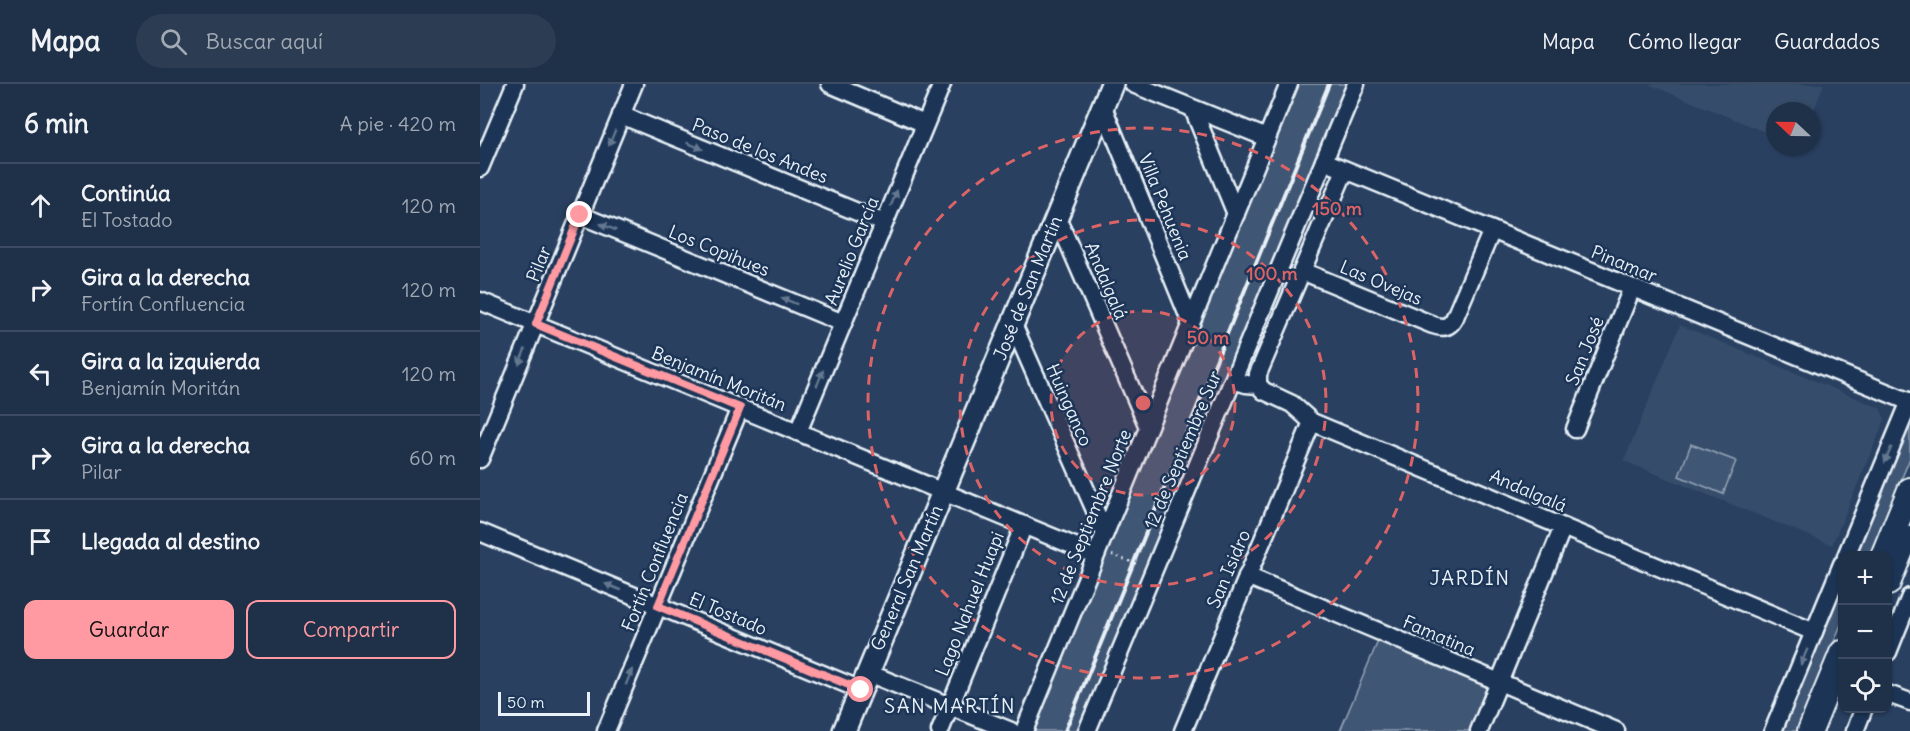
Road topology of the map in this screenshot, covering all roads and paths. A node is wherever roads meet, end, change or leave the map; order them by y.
1 (515, 84) edge
2 (634, 84) edge
3 (830, 84) edge
4 (942, 84) edge
5 (1112, 84) edge
6 (1133, 84) edge
7 (1290, 84) edge
8 (1356, 84) edge
9 (1102, 107) junction
10 (1193, 109) junction
11 (621, 115) junction
12 (925, 124) junction
13 (1267, 138) junction
14 (1324, 161) junction
15 (480, 168) edge
16 (1345, 170) junction
17 (1236, 214) junction
18 (580, 215) junction
19 (1057, 217) junction
20 (884, 224) junction
21 (1492, 230) junction
22 (1302, 271) junction
23 (1632, 288) junction
24 (480, 302) edge
25 (843, 323) junction
26 (1191, 323) junction
27 (536, 324) junction
28 (1013, 324) junction
29 (1233, 380) junction
30 (1258, 385) junction
31 (1910, 402) edge
32 (740, 408) junction
33 (1312, 422) junction
34 (1149, 427) junction
35 (1575, 429) dead end
36 (798, 432) junction
37 (480, 459) edge
38 (1910, 490) edge
39 (943, 492) junction
40 (1024, 525) junction
41 (1563, 527) junction
42 (1910, 529) edge
43 (480, 532) edge
44 (1105, 534) junction
45 (1848, 551) edge
46 (1885, 551) edge
47 (1096, 555) junction
48 (1140, 566) dead end
49 (1892, 571) edge
50 (1838, 574) edge
51 (1247, 576) junction
52 (1910, 597) edge
53 (658, 606) junction
54 (1814, 632) junction
55 (1892, 640) edge
56 (1840, 659) edge
57 (865, 681) junction
58 (1499, 682) junction
59 (1892, 696) edge
60 (1838, 702) edge
61 (1910, 702) edge
62 (950, 706) junction
63 (1862, 713) edge
64 (606, 731) edge
65 (844, 731) edge
66 (940, 731) edge
67 (1011, 731) edge
68 (1024, 731) edge
69 (1087, 731) edge
70 (1183, 731) edge
71 (1479, 731) edge
72 (1616, 731) edge
73 (1773, 731) edge
74 (1810, 731) edge
75 (1826, 731) edge
76 (1855, 731) edge

1 - 15 street
2 - 11 street, Pilar
3 - 12 street
4 - 12 street, Aurelio García
5 - 9 main road, José de San Martín
6 - 10 street
7 - 13 street, 12 de Septiembre Norte
8 - 14 street, 12 de Septiembre Sur
9 - 19 main road, José de San Martín
9 - 26 street, Villa Pehuenia
10 - 13 street
10 - 17 street
11 -> 18 street, Pilar
11 -> 20 street, Paso de los Andes
20 -> 12 street, Aurelio García
13 - 17 street, 12 de Septiembre Norte
14 - 16 street, Pinamar
14 - 29 street, 12 de Septiembre Sur
16 - 21 street, Pinamar
16 - 22 street
17 - 26 street, 12 de Septiembre Norte
25 -> 18 street, Los Copihues
18 - 27 street, Pilar
19 - 28 main road, José de San Martín
19 - 34 street, Andalgalá
20 - 25 street, Aurelio García
21 - 22 street, Las Ovejas
21 - 23 street, Pinamar
22 - 30 street
23 - 31 street, Pinamar
23 - 35 street, San José
24 - 27 street, Benjamín Moritán
36 -> 25 street, Aurelio García
26 - 34 street, 12 de Septiembre Norte
27 - 32 street, Benjamín Moritán
27 -> 37 street, Pilar
28 - 39 main road, José de San Martín
28 - 44 street, Huinganco
29 - 30 street, Andalgalá
29 - 69 street, 12 de Septiembre Sur
30 - 33 street, Andalgalá
31 -> 45 street
32 - 36 street, Benjamín Moritán
32 - 53 street, Fortín Confluencia
33 - 41 street, Andalgalá
33 - 51 street, San Isidro
34 - 44 street, 12 de Septiembre Norte
36 - 39 street, Benjamín Moritán
38 - 46 highway
39 - 40 street
39 - 57 main road, General San Martín
40 - 47 street
40 - 62 street, Lago Nahuel Huapi
41 - 54 street, Andalgalá
41 - 58 street
42 - 49 highway
53 -> 43 street, El Tostado
44 - 47 street, 12 de Septiembre Norte
47 - 48 path
47 - 68 street, 12 de Septiembre Norte
50 - 54 street
51 - 58 street, Famatina
51 - 70 street, San Isidro
52 - 55 street
53 - 57 street, El Tostado
64 -> 53 street, Fortín Confluencia
54 -> 73 street
56 - 74 highway
57 - 62 street, El Tostado
57 - 65 main road, General San Martín
58 - 71 street
58 - 72 street, Famatina
59 - 61 street
60 - 75 highway
62 - 66 street, Lago Nahuel Huapi
62 - 67 street, El Tostado
63 - 76 street

